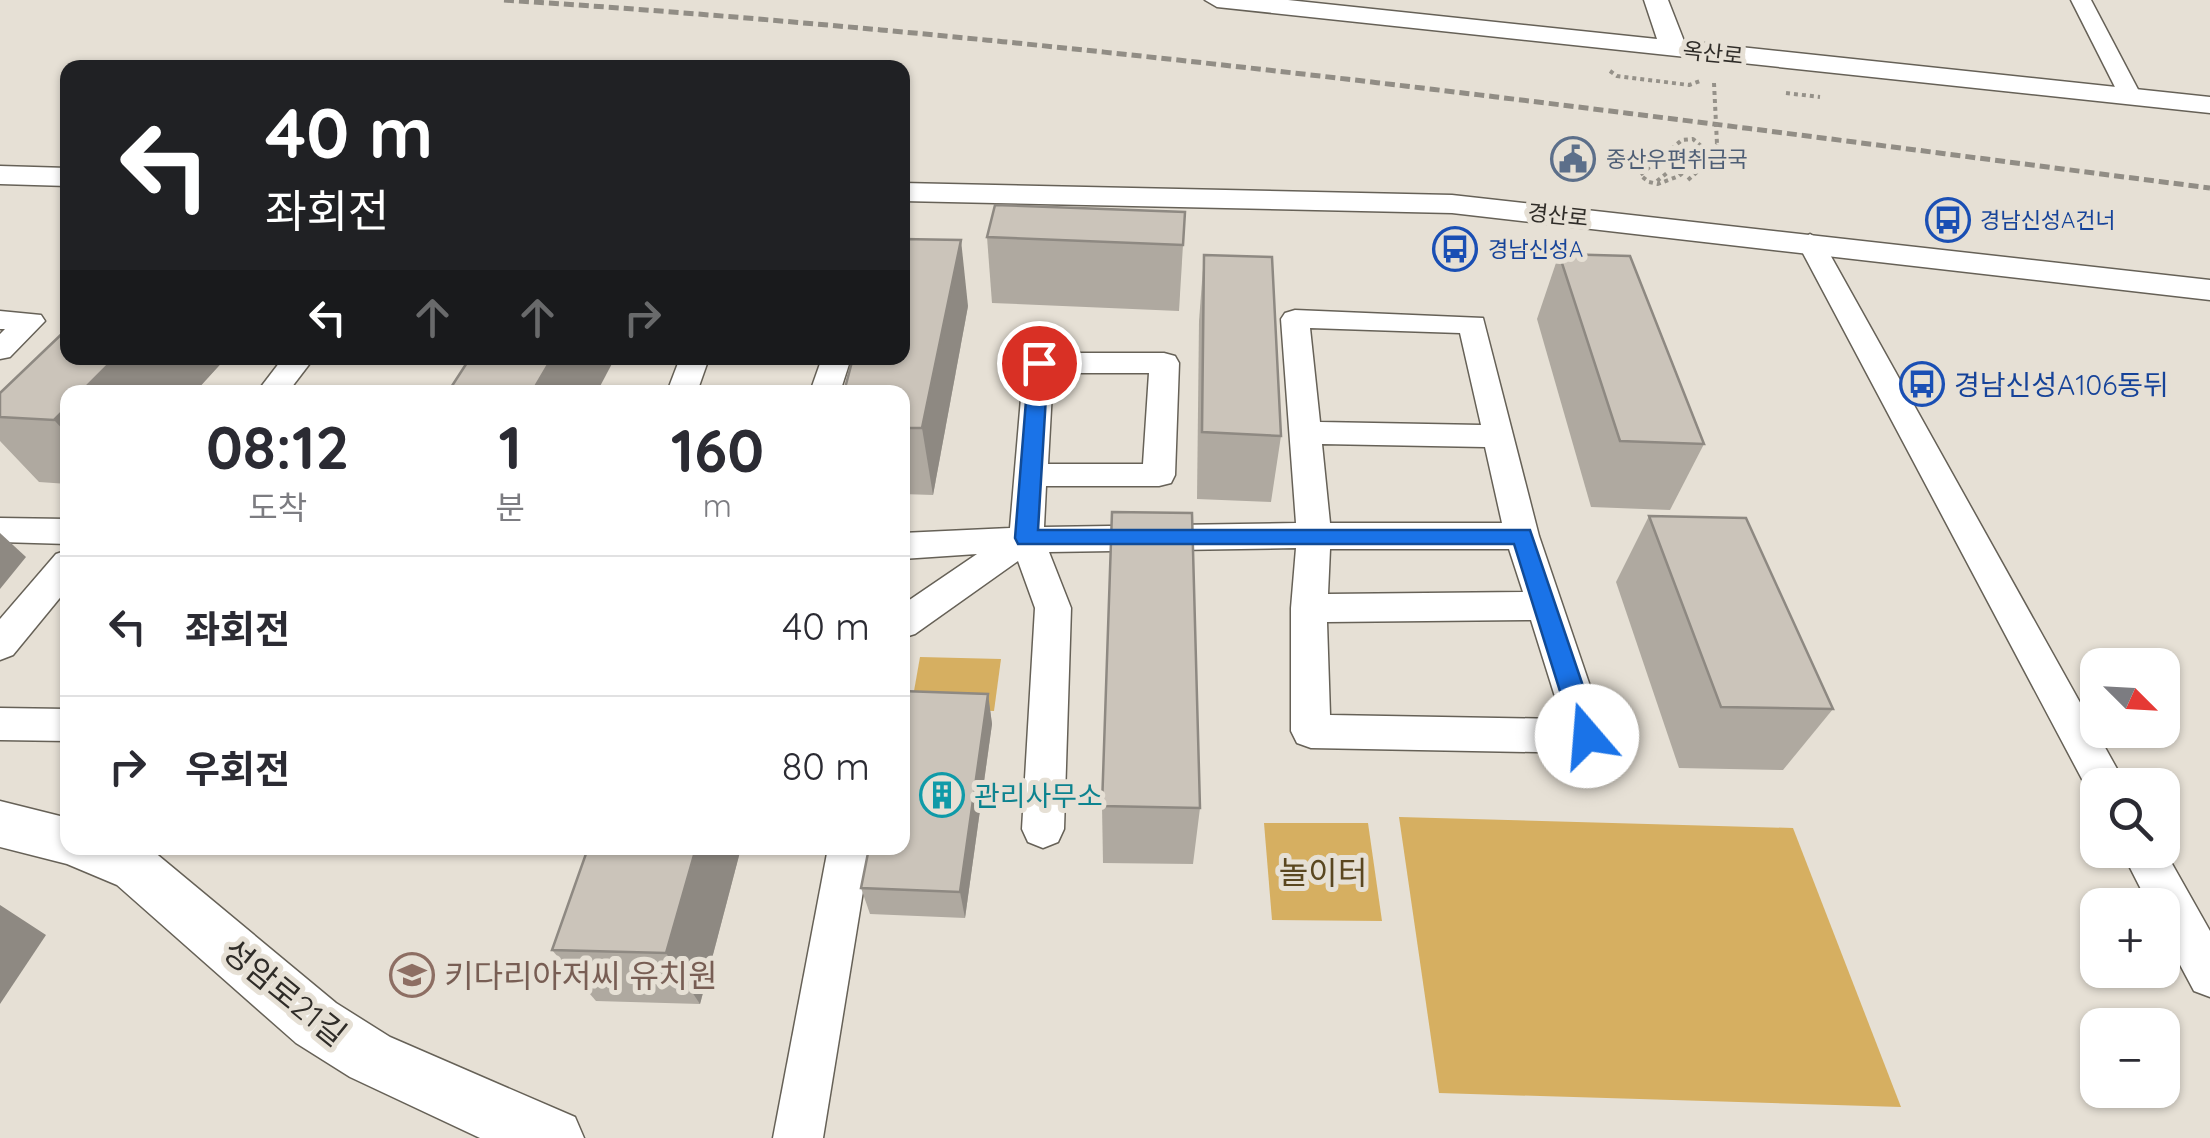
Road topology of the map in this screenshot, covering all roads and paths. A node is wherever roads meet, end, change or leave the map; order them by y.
1 (1217, 0) edge
2 (1656, 0) edge
3 (2081, 0) edge
4 (1674, 49) junction
5 (1714, 83) dead end
6 (2132, 97) junction
7 (2210, 105) edge
8 (1717, 144) junction
9 (0, 176) edge
10 (60, 177) edge
11 (1688, 180) dead end
12 (1657, 181) dead end
13 (910, 192) edge
14 (1810, 242) junction
15 (2210, 290) edge
16 (0, 320) edge
17 (0, 350) edge
18 (294, 365) edge
19 (278, 385) edge
20 (1305, 433) junction
21 (1499, 436) junction
22 (1030, 475) junction
23 (0, 530) edge
24 (60, 532) edge
25 (1314, 536) junction
26 (1522, 536) junction
27 (1026, 538) junction
28 (910, 545) edge
29 (60, 579) edge
30 (1545, 606) junction
31 (1308, 608) junction
32 (910, 618) edge
33 (0, 645) edge
34 (0, 724) edge
35 (60, 725) edge
36 (2097, 768) edge
37 (0, 824) edge
38 (1042, 829) dead end
39 (60, 839) edge
40 (102, 855) edge
41 (847, 855) edge
42 (2152, 868) edge
43 (2210, 975) edge
44 (554, 1138) edge
45 (798, 1138) edge

1 - 4 street, 옥산로
2 - 4 street
3 - 6 street
4 - 6 street, 옥산로
5 - 8 path, bridge
6 - 7 street, 옥산로
8 - 11 path
8 - 12 path
9 - 10 street
13 - 14 street, 경산로
14 - 15 street, 경산로
14 - 36 street
16 - 17 street
18 - 19 street
20 - 21 street
20 - 21 street
20 - 25 street
21 - 26 street
22 - 22 street
22 - 27 street
23 - 24 street
25 - 26 street
25 - 27 street
25 - 31 street
26 - 30 street
27 - 28 street
27 - 32 street
27 - 38 street
29 - 33 street
30 - 31 street
30 - 31 street
34 - 35 street
37 - 39 street
40 - 44 street, 성암로21길
41 - 45 street
42 - 43 street

